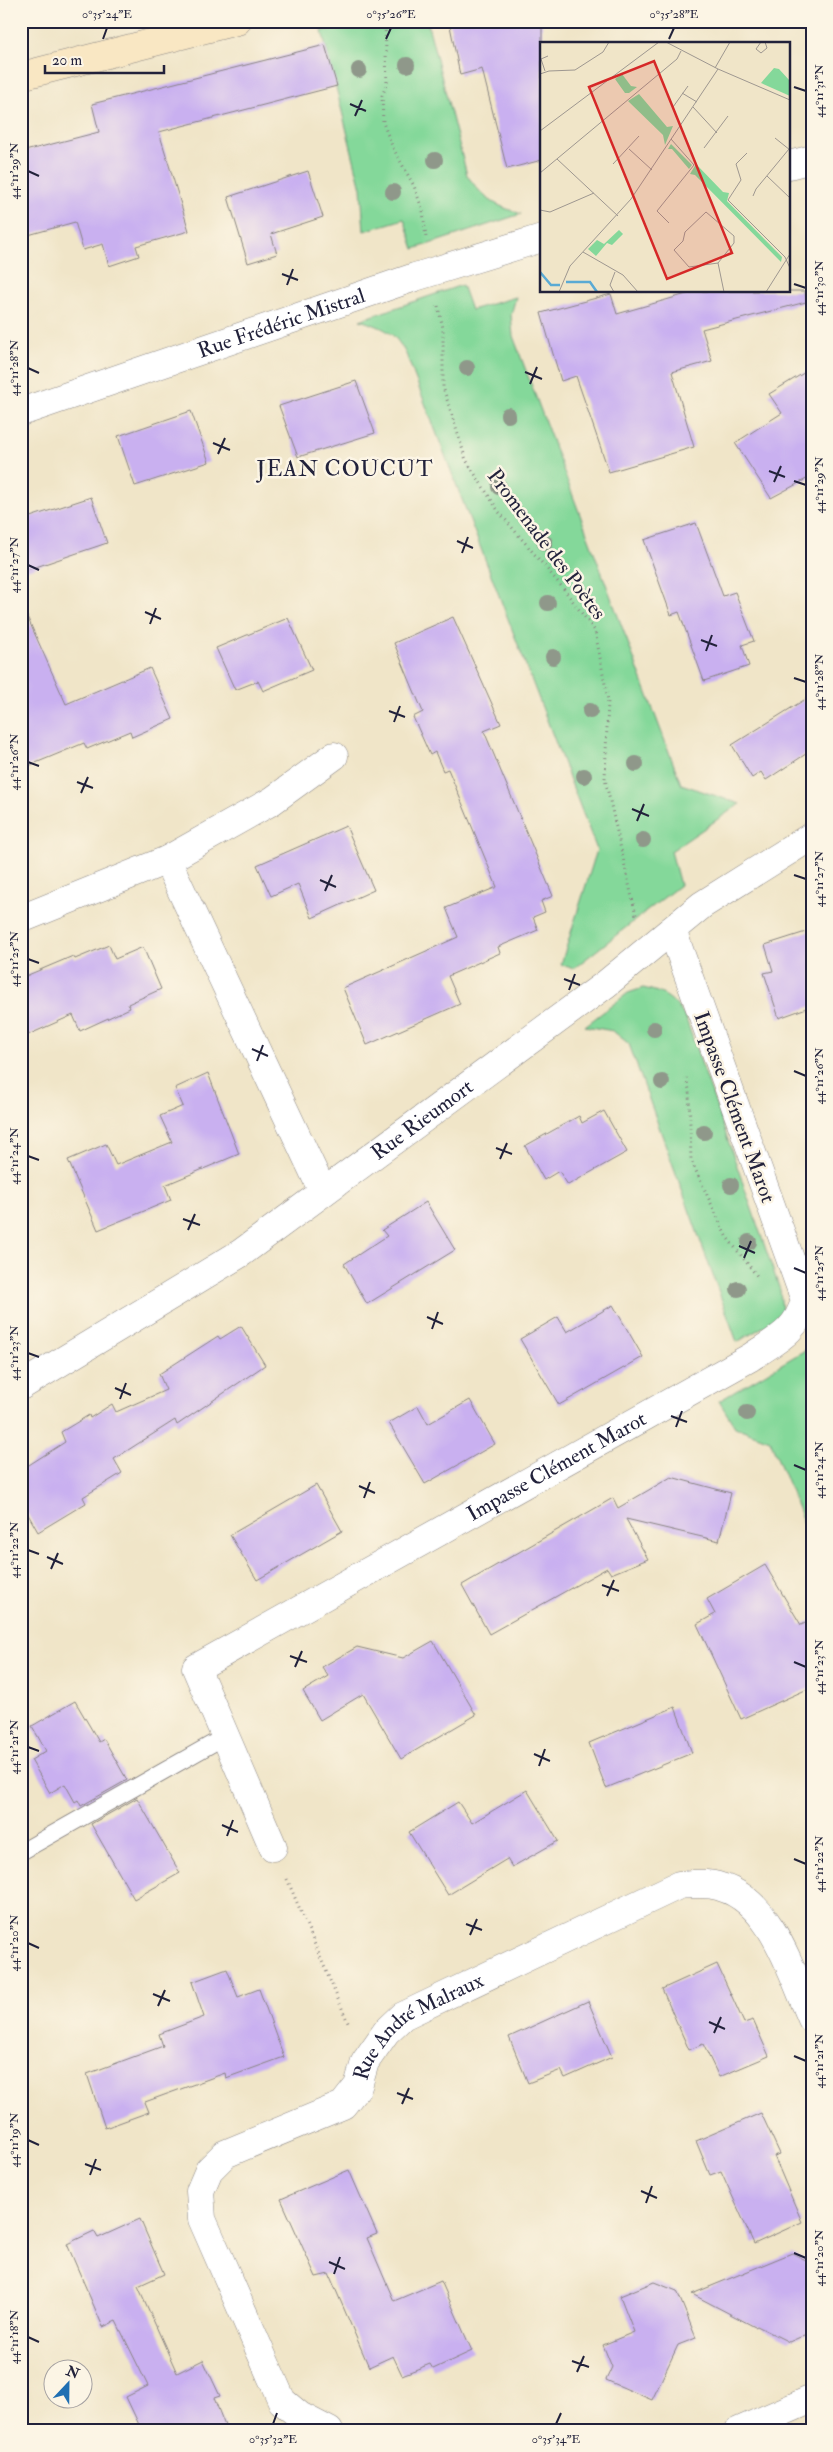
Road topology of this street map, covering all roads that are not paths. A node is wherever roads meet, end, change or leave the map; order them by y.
1 (237, 21) edge
2 (21, 76) edge
3 (812, 159) edge
4 (790, 165) edge
5 (540, 239) edge
6 (21, 412) edge
7 (334, 756) dead end
8 (812, 836) edge
9 (167, 860) junction
10 (21, 919) edge
11 (672, 930) junction
12 (323, 1192) junction
13 (21, 1386) edge
14 (224, 1737) junction
15 (273, 1847) road end
16 (21, 1852) edge
17 (812, 2019) edge
18 (812, 2399) edge
19 (329, 2431) edge
20 (739, 2431) edge

1 - 2 main road
3 - 4 street
5 - 6 street, Rue Frédéric Mistral
7 - 9 street
8 - 11 street, Rue Rieumort
9 - 10 street
9 - 12 street
11 - 12 street, Rue Rieumort
11 - 14 street, Impasse Clément Marot
12 - 13 street, Rue Rieumort
14 - 15 street, Impasse Clément Marot
14 - 16 lane
17 - 19 street, Rue André Malraux
18 - 20 street

